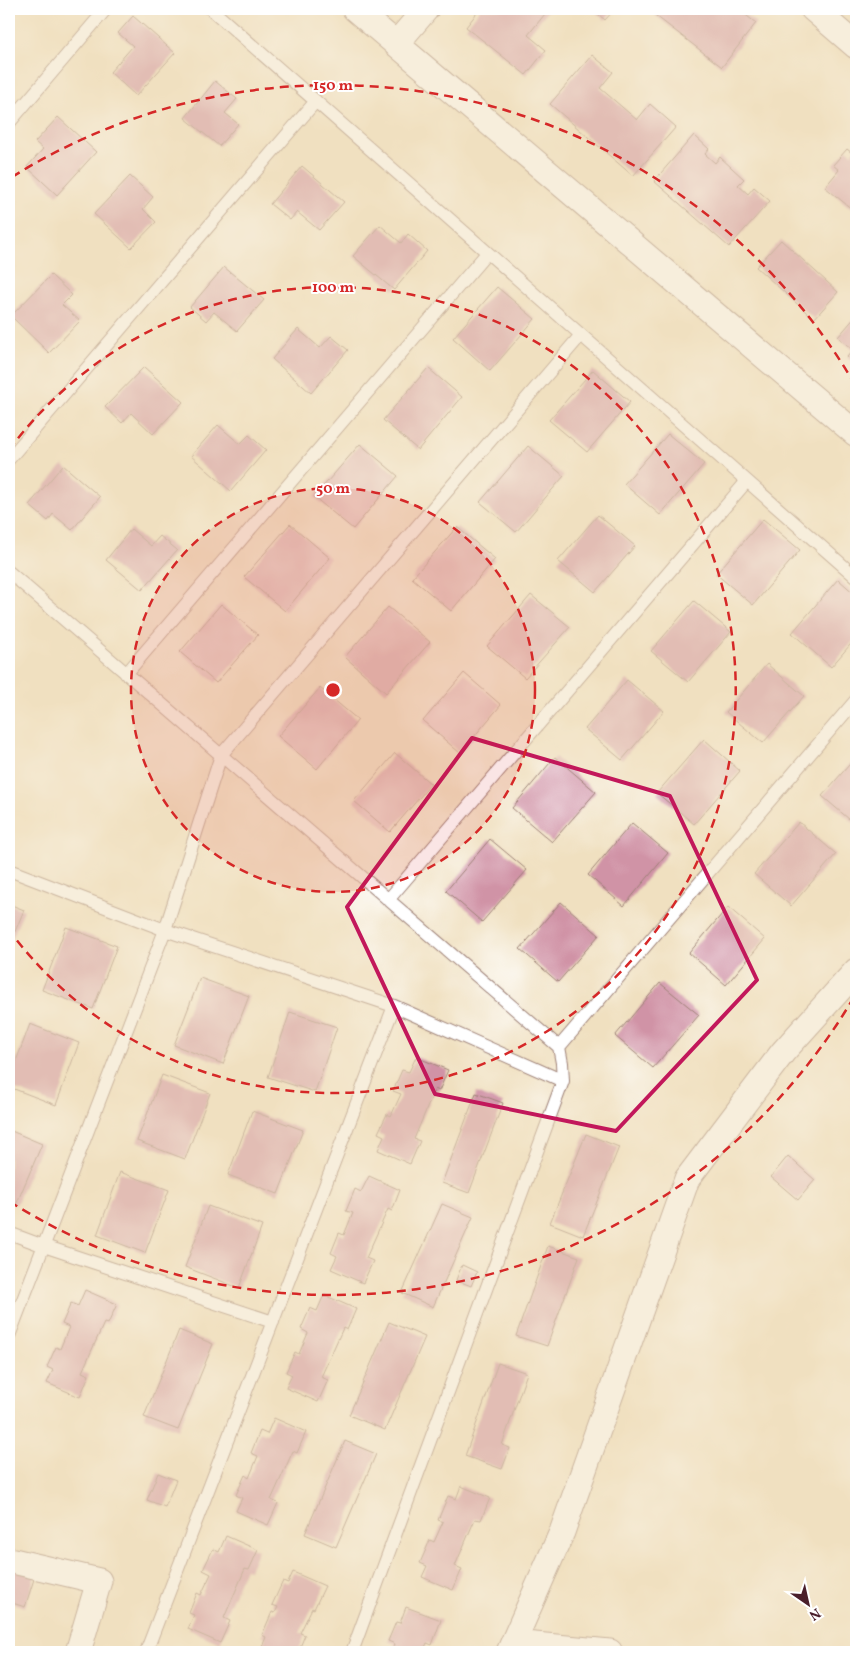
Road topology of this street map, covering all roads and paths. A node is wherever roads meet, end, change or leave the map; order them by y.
1 (106, 9) edge
2 (211, 9) edge
3 (355, 9) edge
4 (426, 9) edge
5 (813, 9) edge
6 (396, 44) junction
7 (856, 46) edge
8 (316, 102) junction
9 (9, 123) edge
10 (487, 252) junction
11 (581, 335) junction
12 (856, 434) edge
13 (9, 459) edge
14 (747, 481) junction
15 (9, 572) edge
16 (856, 578) edge
17 (126, 674) junction
18 (856, 700) edge
19 (221, 755) junction
20 (9, 870) edge
21 (388, 900) junction
22 (166, 930) junction
23 (856, 971) edge
24 (394, 1006) junction
25 (559, 1047) junction
26 (563, 1080) junction
27 (9, 1233) edge
28 (44, 1246) junction
29 (273, 1322) junction
30 (9, 1336) edge
31 (9, 1560) edge
32 (511, 1648) edge
33 (78, 1652) edge
34 (146, 1652) edge
35 (352, 1652) edge
36 (610, 1652) edge

1 - 9 lane
2 - 8 lane
3 - 6 street
4 - 6 street
5 - 7 street
6 - 12 street
8 - 10 lane
8 - 13 lane
10 - 11 lane
10 - 17 lane
11 - 14 lane
11 - 19 lane
14 - 16 lane
14 - 21 lane
15 - 17 lane
17 - 19 lane
18 - 25 lane
19 - 21 lane
19 - 22 lane
20 - 22 lane
21 - 25 lane
22 - 24 lane
22 - 28 lane
23 - 32 street
24 - 26 lane
24 - 29 lane
25 - 26 lane
26 - 35 lane
27 - 28 lane
28 - 29 lane
28 - 30 lane
29 - 34 lane
31 - 33 street
32 - 36 street

